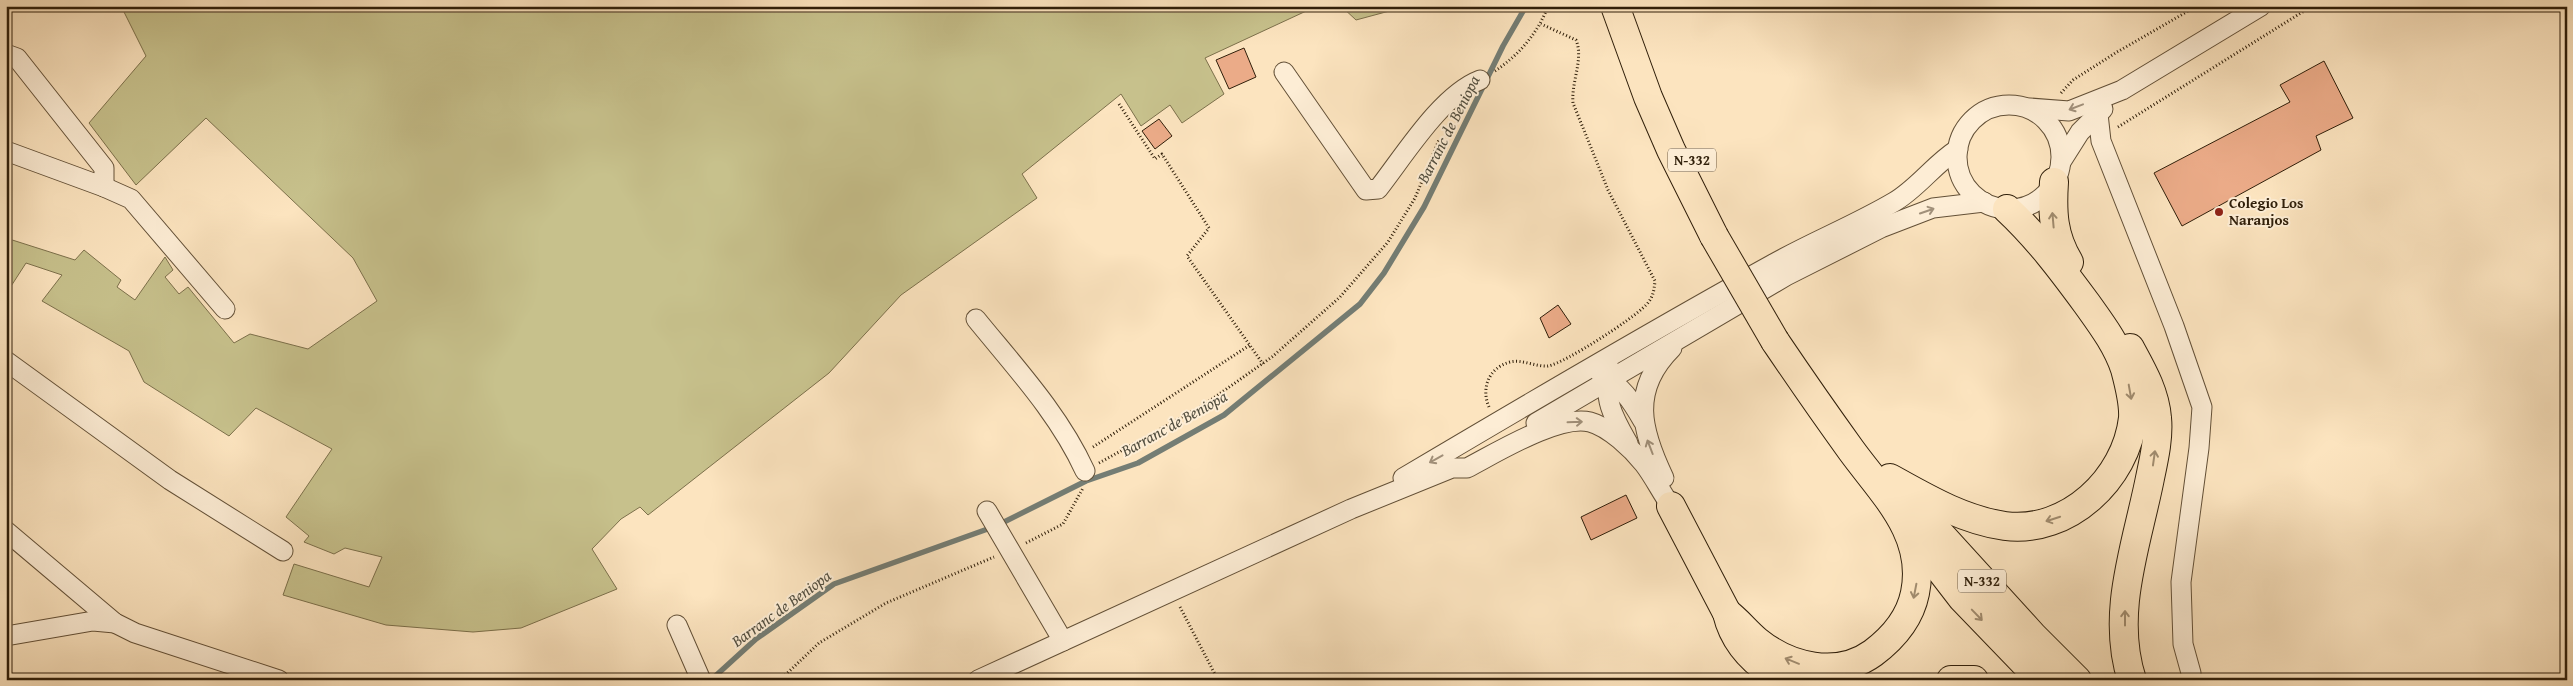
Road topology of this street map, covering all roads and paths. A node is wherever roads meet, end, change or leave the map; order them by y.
1 (1548, 6) edge
2 (1615, 6) edge
3 (1629, 6) edge
4 (2197, 6) edge
5 (2261, 6) edge
6 (2312, 6) edge
7 (1541, 24) junction
8 (6, 54) edge
9 (1284, 72) dead end
10 (1480, 80) joint
11 (2122, 90) junction
12 (1654, 94) junction
13 (1119, 104) dead end
14 (2028, 108) junction
15 (2051, 111) junction
16 (2098, 114) junction
17 (2118, 127) dead end
18 (1442, 134) dead end
19 (1958, 149) junction
20 (6, 151) edge
21 (2058, 172) junction
22 (104, 187) junction
23 (1995, 205) junction
24 (1875, 212) junction
25 (225, 309) dead end
26 (976, 319) dead end
27 (1685, 335) junction
28 (1781, 337) junction
29 (1250, 345) junction
30 (6, 361) edge
31 (1263, 364) junction
32 (1608, 379) junction
33 (1643, 420) junction
34 (1496, 424) junction
35 (1468, 442) junction
36 (1633, 452) junction
37 (1082, 464) junction
38 (1452, 468) junction
39 (1890, 478) junction
40 (1671, 506) junction
41 (1352, 509) junction
42 (988, 511) dead end
43 (1903, 522) junction
44 (6, 531) edge
45 (1010, 550) junction
46 (283, 551) dead end
47 (1172, 591) junction
48 (1726, 613) junction
49 (115, 623) junction
50 (677, 625) dead end
51 (6, 636) edge
52 (1063, 641) junction
53 (2130, 673) edge
54 (279, 680) edge
55 (701, 680) edge
56 (780, 680) edge
57 (978, 680) edge
58 (1218, 680) edge
59 (1783, 680) edge
60 (1951, 680) edge
61 (1974, 680) edge
62 (2041, 680) edge
63 (2077, 680) edge
64 (2191, 680) edge

1 - 7 path
2 - 12 highway
3 - 12 highway, N-332
4 - 15 path
5 - 11 street
6 - 17 path
7 - 10 path
7 - 34 path
8 - 22 street
9 - 10 street
11 -> 15 street
11 - 16 street
12 - 28 highway, N-332
13 - 29 path
14 - 15 street
14 - 19 street
14 - 21 street
16 - 21 street
16 - 64 street
18 - 31 path
19 - 23 street
19 - 24 street
20 - 22 street
21 - 23 street
53 -> 21 highway
22 - 25 street
27 -> 23 street
23 -> 39 highway
24 - 32 street
24 - 34 street
26 - 37 street
27 - 32 street
27 - 33 street
28 - 39 highway, N-332
28 - 43 highway
29 - 31 path
29 - 37 path
30 - 46 street
31 - 37 path
32 - 33 street
32 - 35 street
32 - 36 street
32 - 38 street
40 -> 33 street
34 - 35 street
35 -> 41 street
38 -> 36 street
36 - 40 street
37 - 45 path
38 - 41 street
39 - 63 highway, N-332
40 - 48 highway
41 - 47 street
42 - 45 street
43 -> 48 highway
43 -> 62 highway
44 - 49 street
45 - 52 street
45 - 56 path
47 - 52 street
47 - 58 path
48 - 59 highway
49 - 51 street
49 - 54 street
50 - 55 street
52 - 57 street
60 - 61 highway

